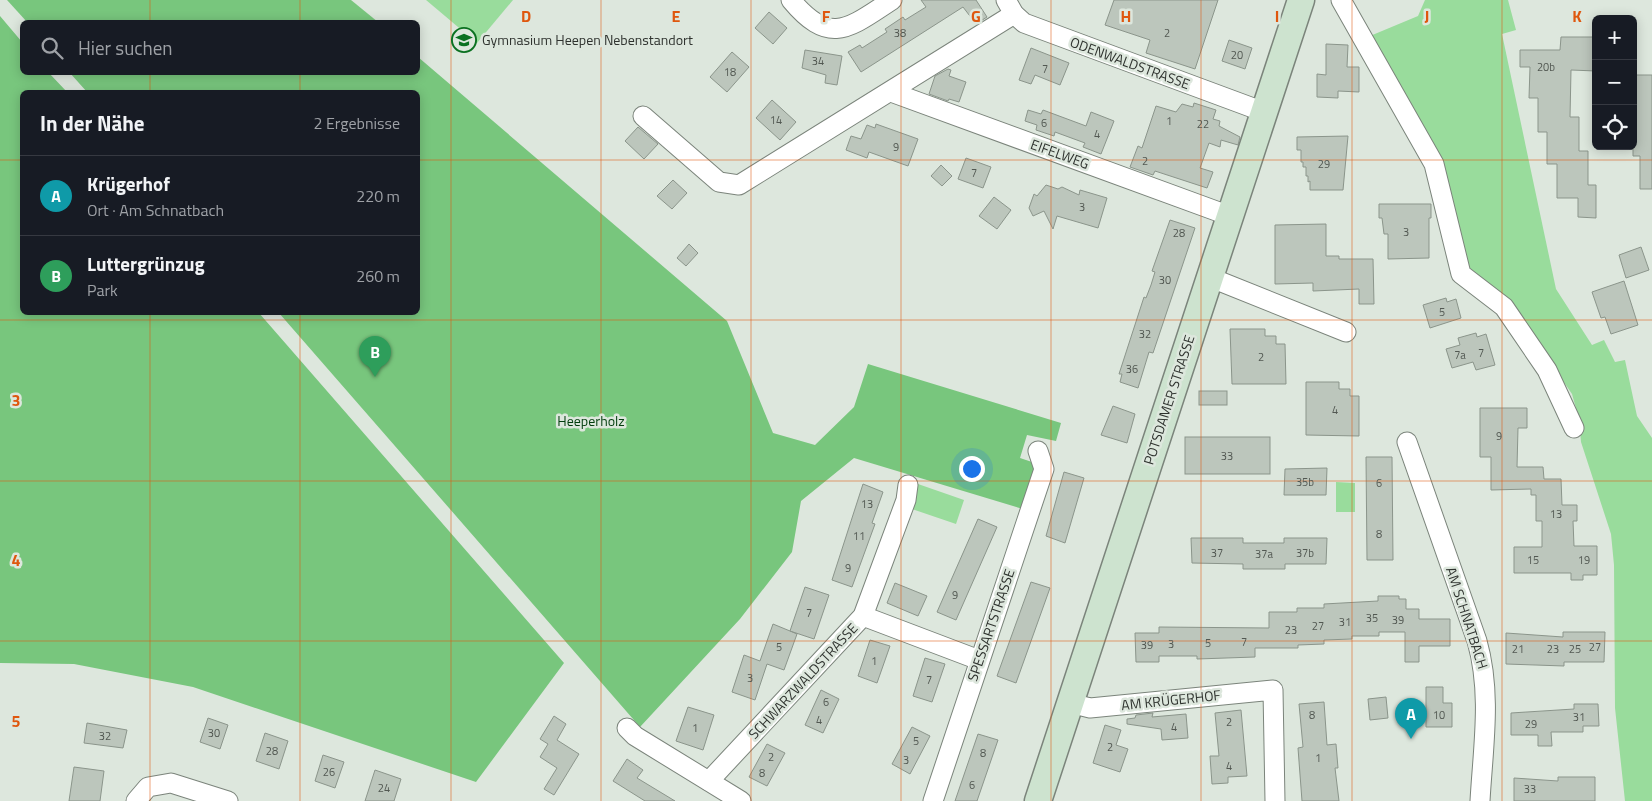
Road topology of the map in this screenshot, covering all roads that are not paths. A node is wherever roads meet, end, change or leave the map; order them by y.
1 (791, 0) edge
2 (892, 0) edge
3 (1301, 0) edge
4 (1342, 0) edge
5 (1010, 7) edge
6 (891, 92) junction
7 (1264, 112) junction
8 (643, 116) dead end
9 (1230, 216) junction
10 (1209, 277) junction
11 (1346, 332) dead end
12 (1574, 428) dead end
13 (1408, 442) dead end
14 (1038, 451) dead end
15 (908, 485) dead end
16 (863, 616) junction
17 (979, 660) junction
18 (1070, 703) junction
19 (628, 728) dead end
20 (709, 781) junction
21 (136, 801) edge
22 (228, 801) edge
23 (741, 801) edge
24 (933, 801) edge
25 (1038, 801) edge
26 (1275, 801) edge
27 (1480, 801) edge

1 - 2 street
3 - 7 street, POTSDAMER STRASSE
4 - 12 street
5 - 6 street
5 - 7 street, ODENWALDSTRASSE
6 - 8 street
6 - 9 street, EIFELWEG
7 - 9 street, POTSDAMER STRASSE
9 - 10 street, POTSDAMER STRASSE
10 - 11 street
10 - 18 street, POTSDAMER STRASSE
13 - 27 street, AM SCHNATBACH
14 - 17 street, SPESSARTSTRASSE
15 - 16 street, SCHWARZWALDSTRASSE
16 - 17 street
16 - 20 street, SCHWARZWALDSTRASSE
17 - 24 street, SPESSARTSTRASSE
18 - 25 street, POTSDAMER STRASSE
18 - 26 street, AM KRÜGERHOF
19 - 20 street
20 - 23 street
21 - 22 street

